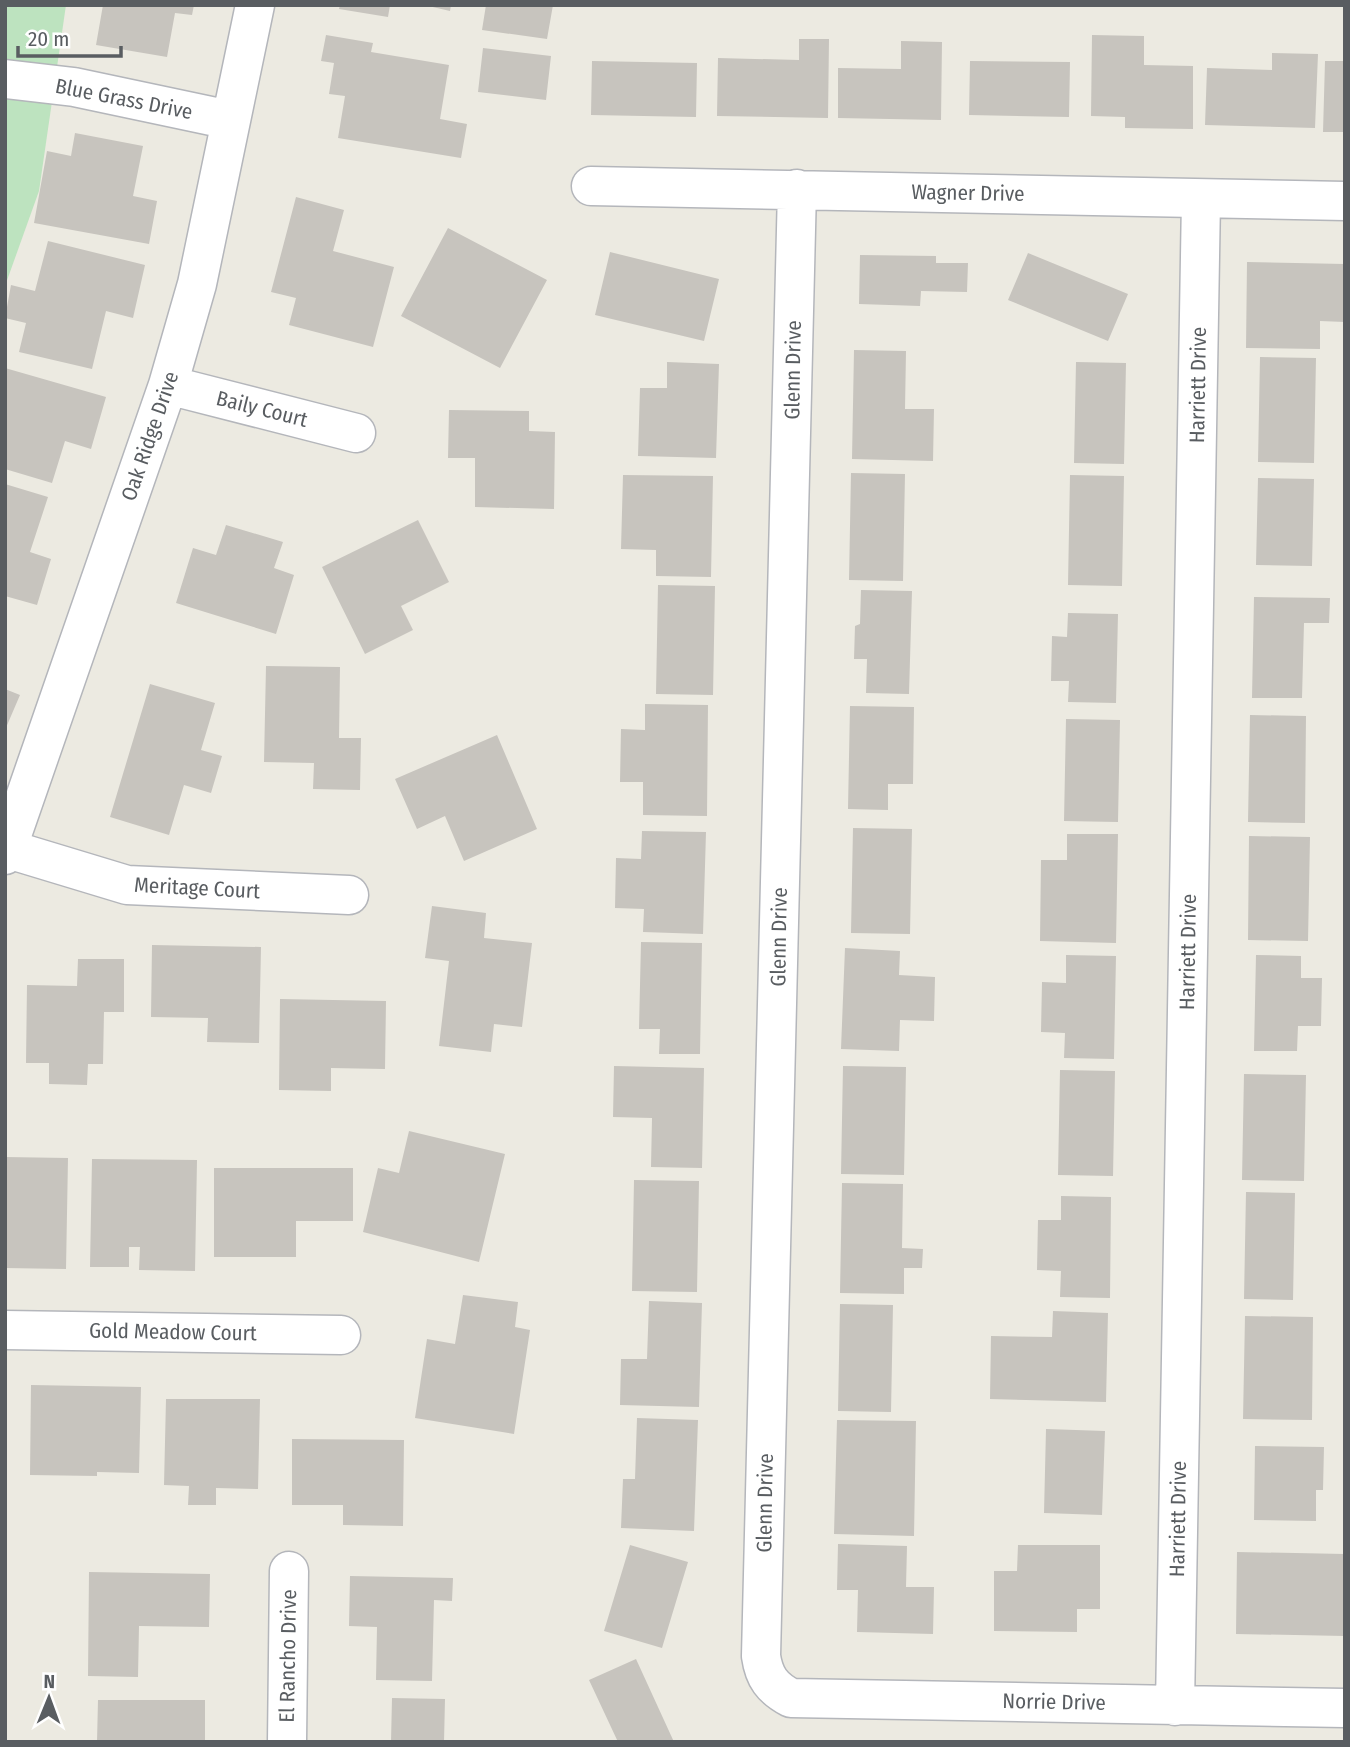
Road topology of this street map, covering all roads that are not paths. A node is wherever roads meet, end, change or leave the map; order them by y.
1 (255, 5) edge
2 (11, 80) edge
3 (230, 120) junction
4 (591, 186) dead end
5 (797, 189) junction
6 (1201, 199) junction
7 (1345, 201) edge
8 (168, 385) junction
9 (356, 433) dead end
10 (6, 852) edge
11 (349, 895) dead end
12 (5, 1330) edge
13 (341, 1335) dead end
14 (289, 1571) dead end
15 (769, 1682) joint
16 (1175, 1706) junction
17 (1345, 1708) edge
18 (287, 1742) edge

1 - 3 street, Oak Ridge Drive
2 - 3 street, Blue Grass Drive
3 - 8 street, Oak Ridge Drive
4 - 5 street, Wagner Drive
5 - 6 street, Wagner Drive
5 - 15 street, Glenn Drive
6 - 7 street, Wagner Drive
6 - 16 street, Harriett Drive
8 - 9 street, Baily Court
8 - 10 street, Oak Ridge Drive
10 - 11 street, Meritage Court
12 - 13 street, Gold Meadow Court
14 - 18 street, El Rancho Drive
15 - 16 street, Norrie Drive
16 - 17 street, Norrie Drive

